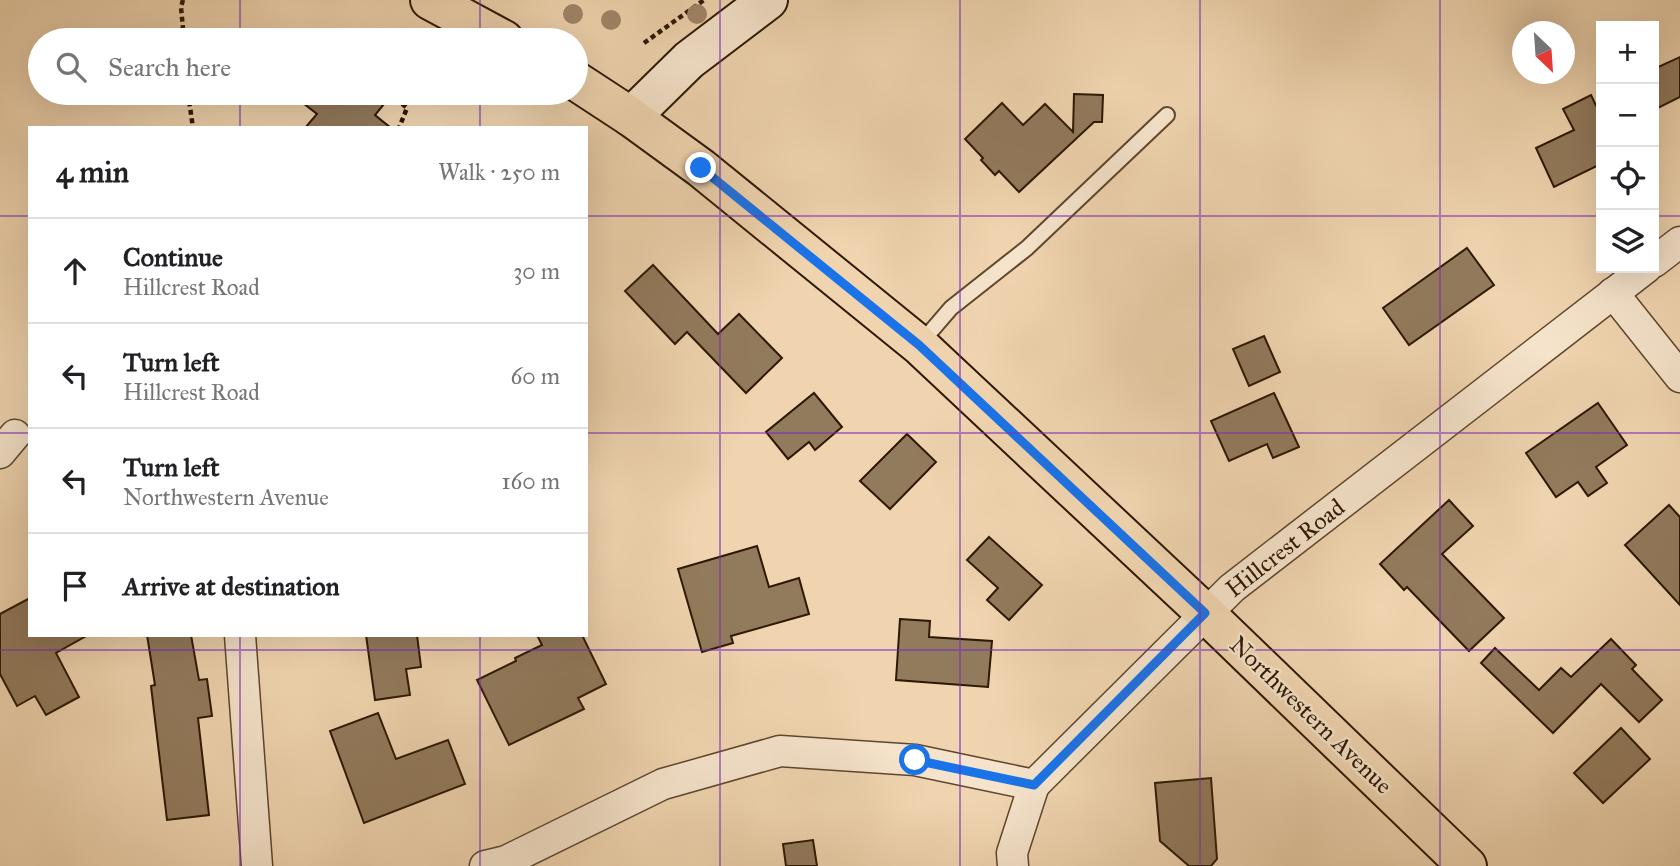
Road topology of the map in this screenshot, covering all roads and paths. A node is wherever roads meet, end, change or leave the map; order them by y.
1 (183, 0) edge
2 (430, 0) edge
3 (704, 0) edge
4 (768, 0) edge
5 (183, 28) edge
6 (482, 28) edge
7 (644, 43) dead end
8 (588, 89) edge
9 (190, 105) edge
10 (403, 105) edge
11 (1167, 115) dead end
12 (631, 117) junction
13 (193, 126) edge
14 (400, 126) edge
15 (1680, 242) edge
16 (1659, 258) edge
17 (1640, 273) edge
18 (1613, 293) junction
19 (919, 345) junction
20 (1680, 377) edge
21 (1205, 613) junction
22 (240, 637) edge
23 (1034, 785) junction
24 (257, 866) edge
25 (485, 866) edge
26 (1013, 866) edge
27 (1467, 866) edge

1 - 5 path
2 - 6 main road
3 - 7 path
4 - 12 street
8 - 12 main road, Northwestern Avenue
9 - 13 path
10 - 14 path
11 - 19 lane
12 - 19 main road, Northwestern Avenue
15 - 16 street
17 - 18 street, Hillcrest Road
18 - 20 street
18 - 21 street, Hillcrest Road
19 - 21 main road, Northwestern Avenue
21 - 23 street, Hillcrest Road
21 - 27 main road, Northwestern Avenue
22 - 24 street
23 - 25 street
23 - 26 street

